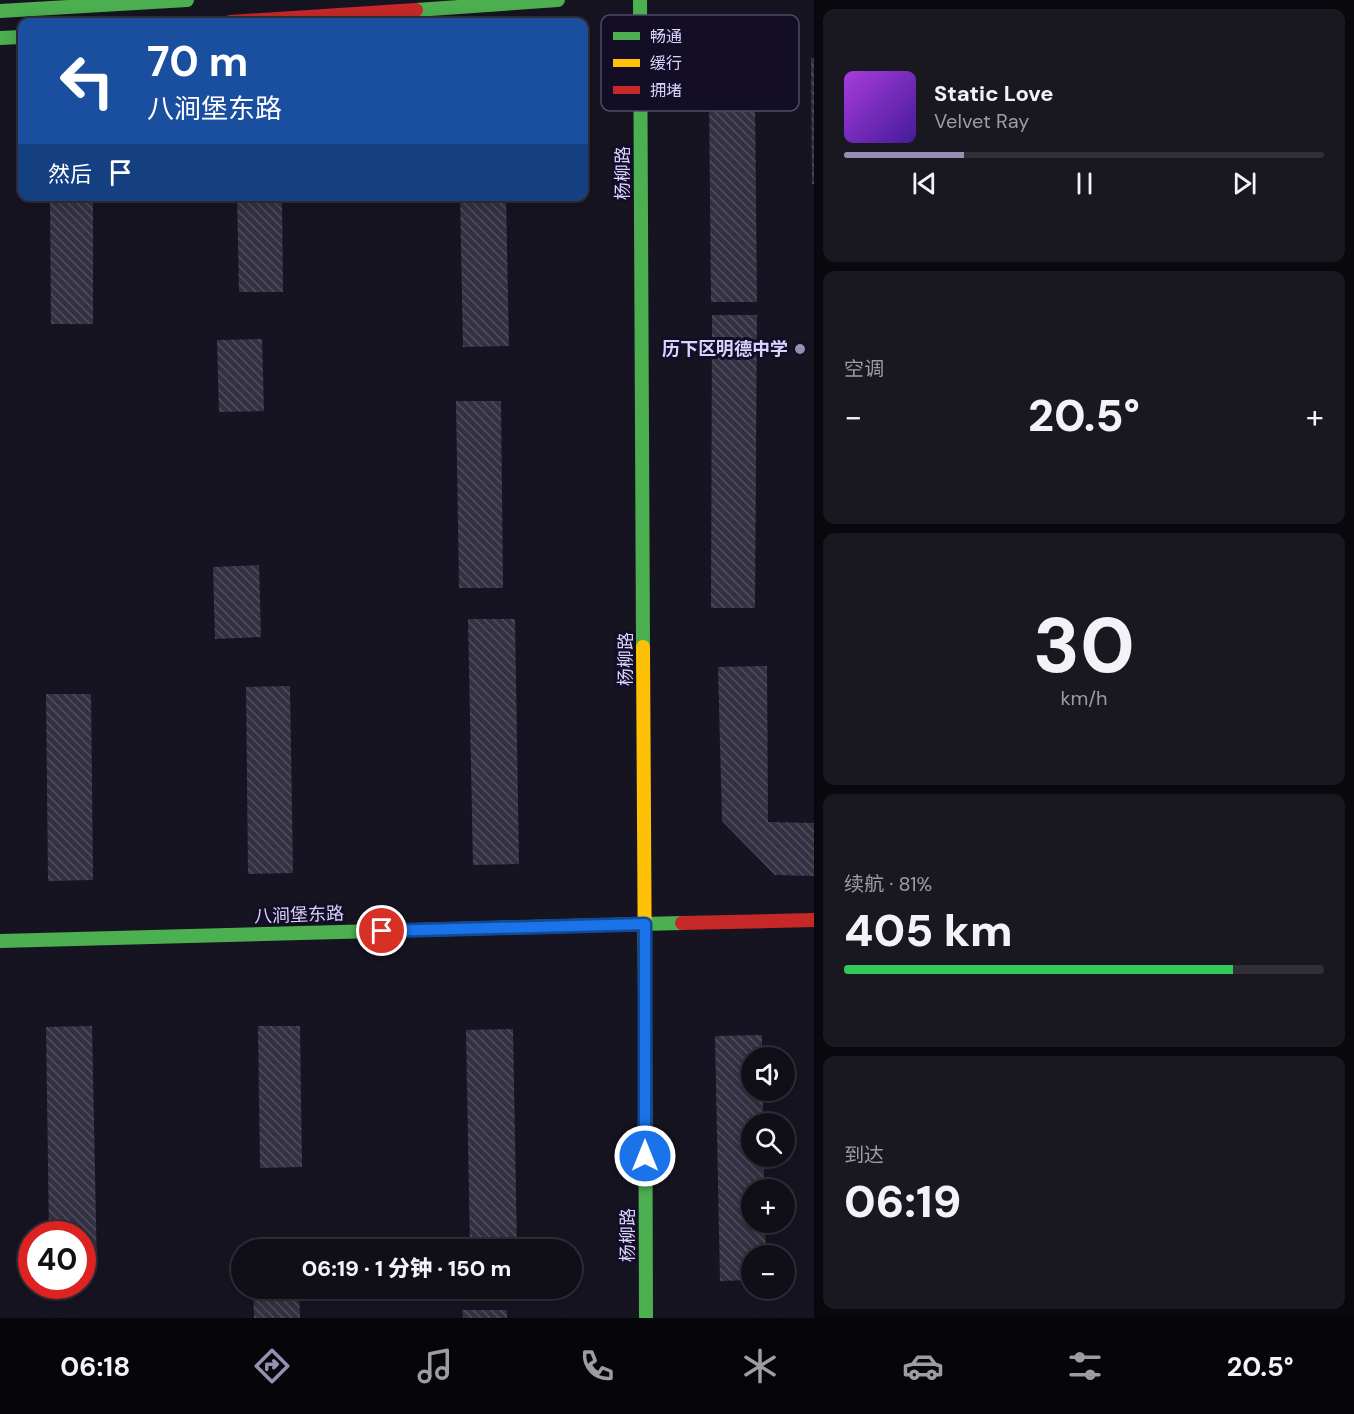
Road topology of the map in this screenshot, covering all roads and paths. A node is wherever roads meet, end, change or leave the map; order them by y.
1 (187, 0) edge
2 (558, 0) edge
3 (640, 0) edge
4 (0, 11) edge
5 (640, 15) edge
6 (290, 18) edge
7 (18, 37) edge
8 (0, 38) edge
9 (641, 111) edge
10 (814, 920) edge
11 (645, 924) junction
12 (0, 941) edge
13 (646, 1318) edge

1 - 4 street
2 - 6 street
3 - 5 street, 杨柳路
7 - 8 street
9 - 11 street, 杨柳路
10 - 11 street, 八涧堡东路
11 - 12 street, 八涧堡东路
11 - 13 street, 杨柳路

